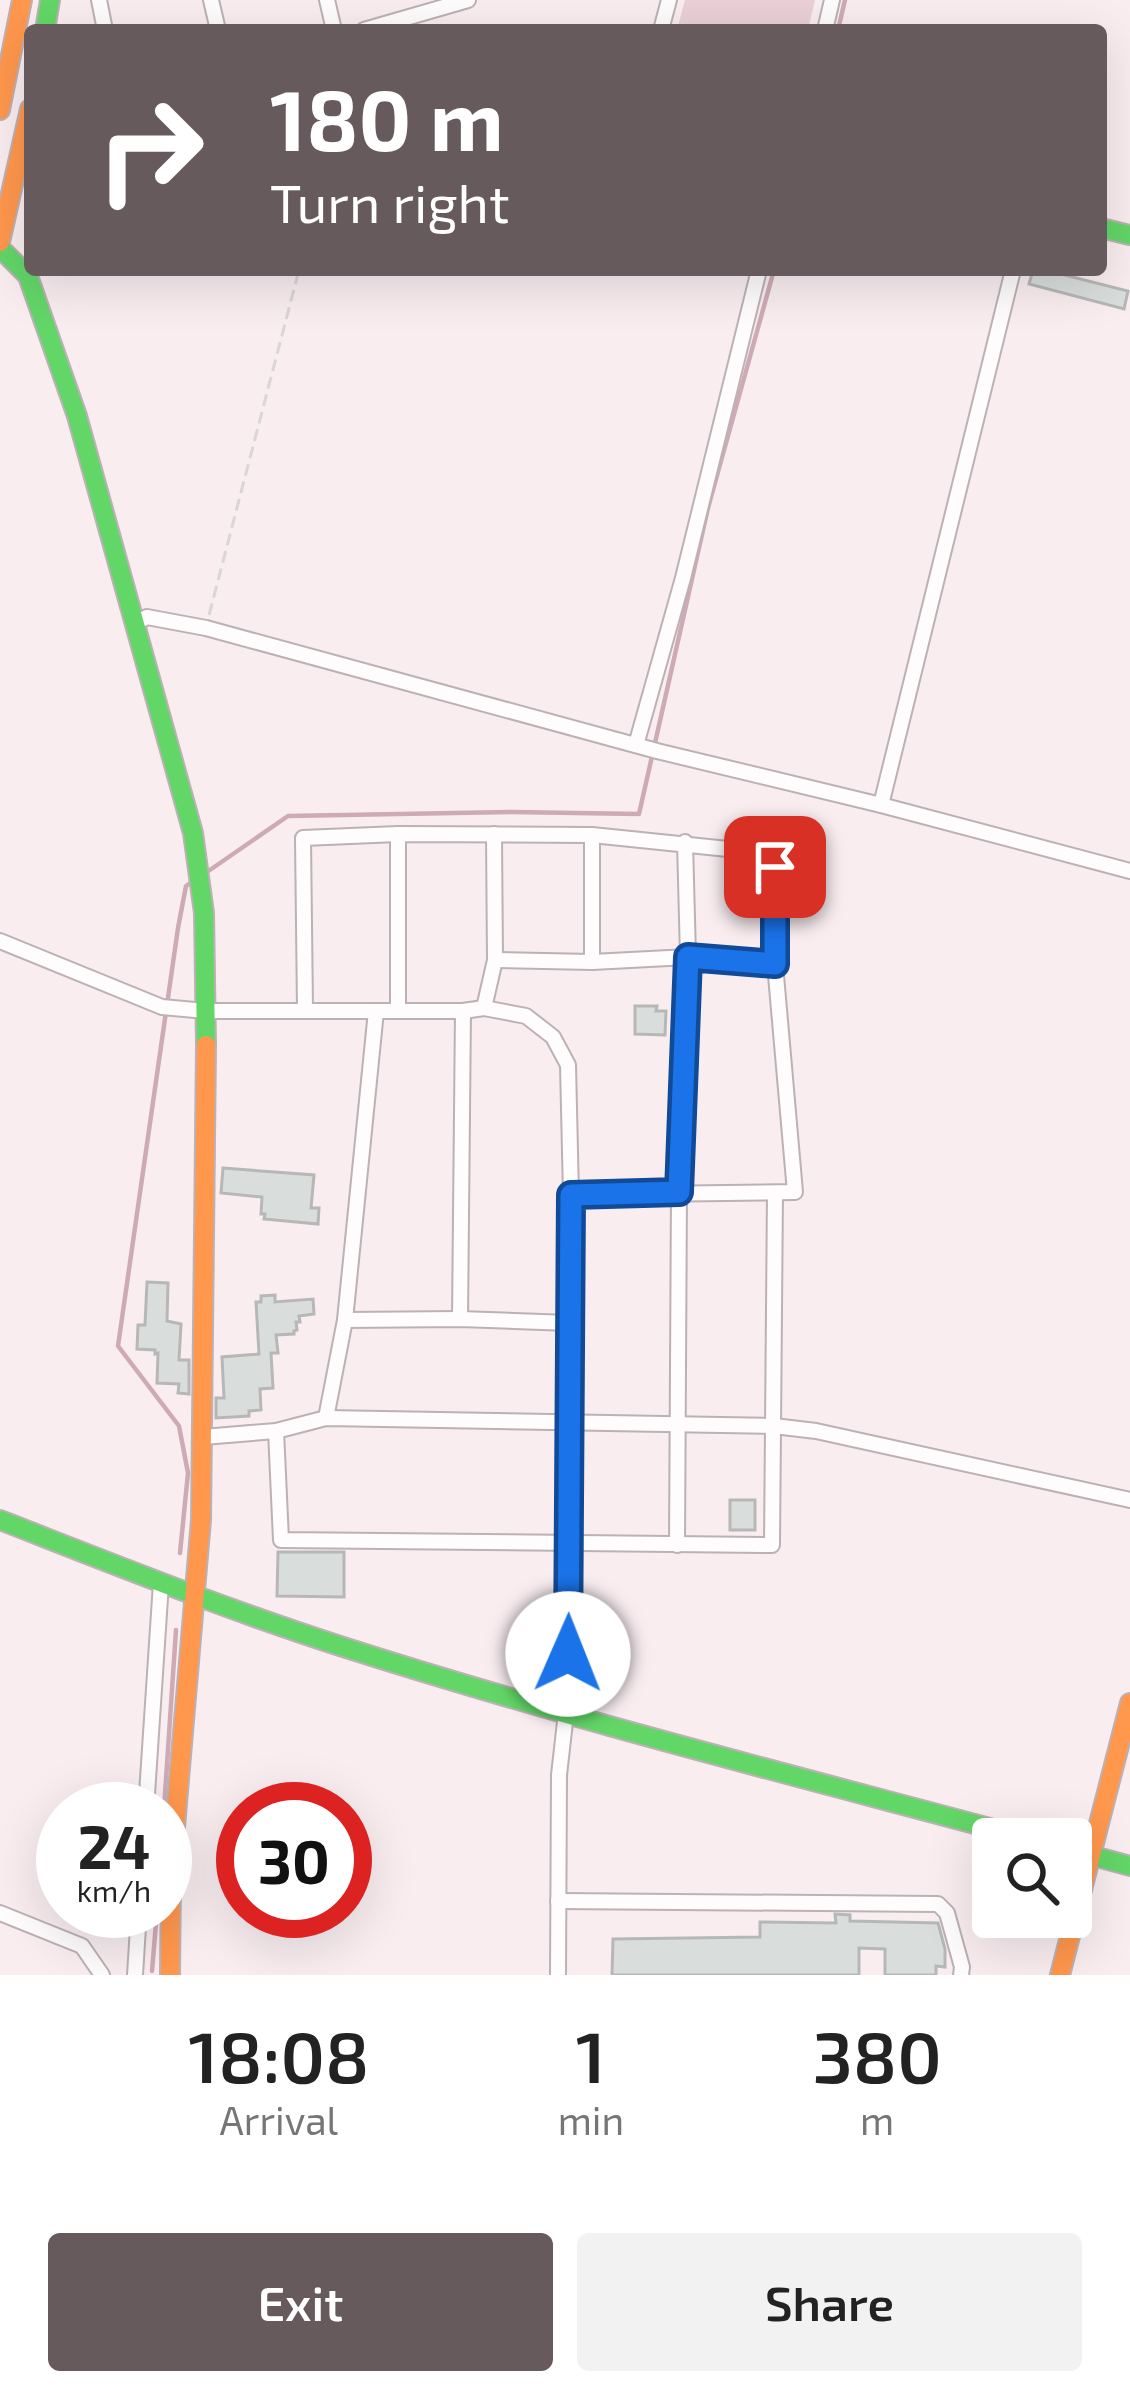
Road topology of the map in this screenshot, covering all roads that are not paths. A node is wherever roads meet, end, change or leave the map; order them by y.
1 (22, 0) edge
2 (468, 0) edge
3 (385, 24) edge
4 (0, 110) edge
5 (24, 135) edge
6 (0, 245) edge
7 (24, 267) edge
8 (30, 276) edge
9 (758, 276) edge
10 (1012, 276) edge
11 (134, 624) junction
12 (647, 748) junction
13 (880, 805) junction
14 (398, 834) junction
15 (494, 834) junction
16 (592, 835) junction
17 (685, 842) junction
18 (1130, 871) edge
19 (0, 941) edge
20 (688, 957) junction
21 (495, 961) junction
22 (592, 962) junction
23 (775, 964) junction
24 (484, 1008) junction
25 (398, 1009) junction
26 (305, 1010) junction
27 (206, 1011) junction
28 (376, 1011) junction
29 (463, 1011) junction
30 (679, 1192) junction
31 (775, 1193) junction
32 (571, 1195) junction
33 (460, 1318) junction
34 (345, 1320) junction
35 (569, 1323) junction
36 (326, 1418) junction
37 (569, 1423) junction
38 (676, 1423) junction
39 (774, 1426) junction
40 (276, 1431) junction
41 (203, 1437) junction
42 (1130, 1500) edge
43 (0, 1520) edge
44 (571, 1541) junction
45 (676, 1545) junction
46 (161, 1583) junction
47 (195, 1596) junction
48 (1130, 1703) edge
49 (566, 1713) junction
50 (148, 1782) edge
51 (1092, 1819) edge
52 (972, 1823) edge
53 (1092, 1855) edge
54 (1130, 1866) edge
55 (558, 1901) junction
56 (0, 1913) edge
57 (137, 1938) edge
58 (1066, 1938) edge
59 (102, 1975) edge
60 (135, 1975) edge
61 (170, 1975) edge
62 (557, 1975) edge
63 (961, 1975) edge
64 (1060, 1975) edge

1 - 4 main road
2 - 3 street
5 - 6 main road
6 - 7 main road
8 - 11 main road
9 - 12 street
10 - 13 street
11 - 12 street
11 - 27 main road
12 - 13 street
13 - 18 street
14 - 15 street
14 - 25 street
14 - 26 street
15 - 16 street
15 - 21 street
16 - 17 street
16 - 22 street
17 - 20 street
17 - 23 street
19 - 27 street
20 - 22 street
20 - 23 street
20 - 30 street
21 - 22 street
21 - 24 street
23 - 31 street
24 - 29 street
24 - 32 street
25 - 28 street
25 - 29 street
26 - 27 street
26 - 28 street
27 - 41 main road
28 - 34 street
29 - 33 street
30 - 31 street
30 - 32 street
30 - 38 street
31 - 39 street
32 - 35 street
33 - 34 street
33 - 35 street
34 - 36 street
35 - 37 street
36 - 37 street
36 - 40 street
37 - 38 street
37 - 44 street
38 - 39 street
38 - 45 street
39 - 42 street
39 - 45 street
40 - 41 street
40 - 44 street
41 - 47 main road
43 - 46 main road
44 - 45 street
44 - 49 street
46 - 47 main road
46 - 50 street
47 - 49 main road
47 - 61 main road
48 - 51 main road
49 - 52 main road
49 - 55 street
53 - 54 main road
55 - 62 street
55 - 63 street
56 - 59 street
57 - 60 street
58 - 64 main road

